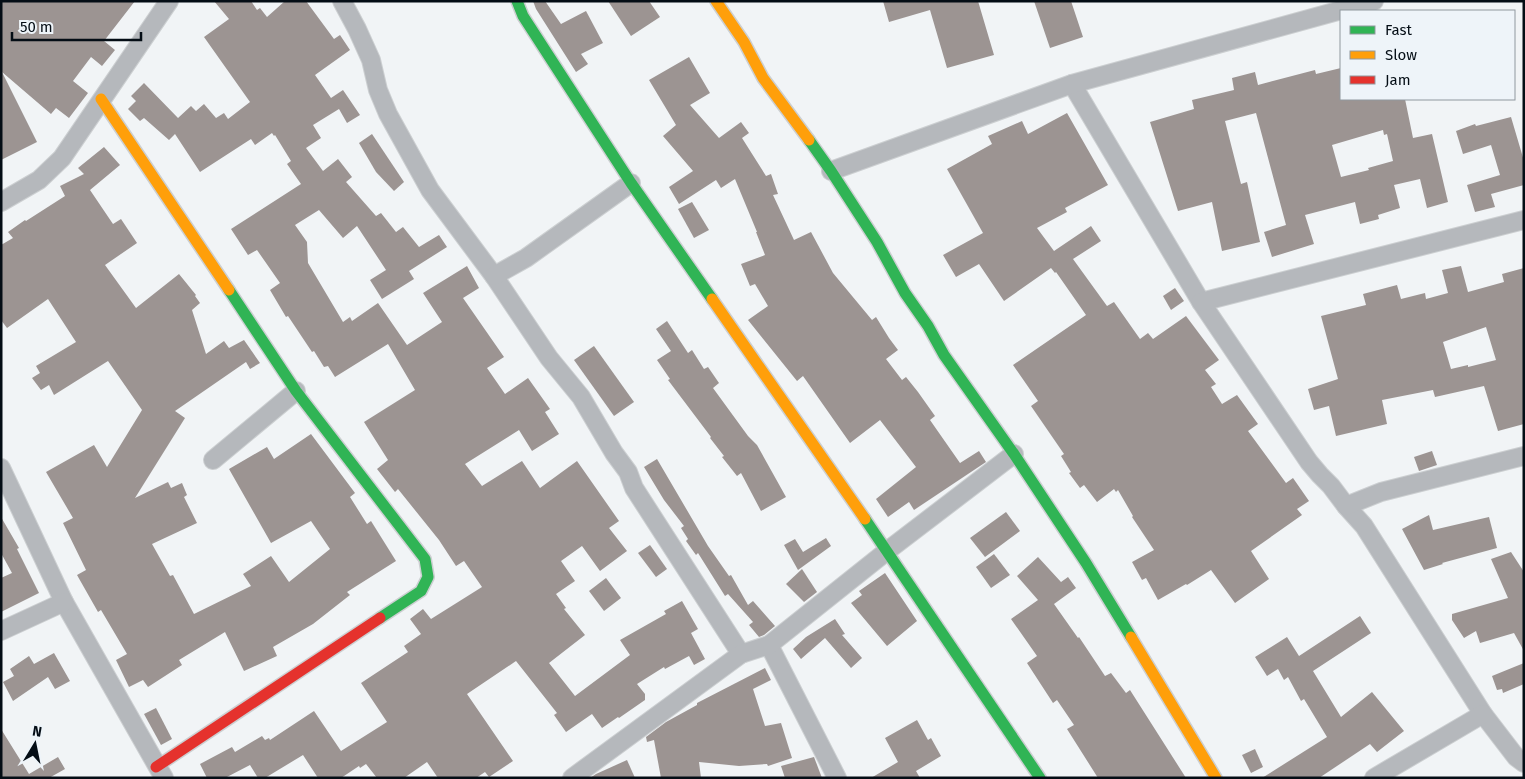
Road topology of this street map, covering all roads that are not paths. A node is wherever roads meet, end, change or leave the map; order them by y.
1 (169, 1) edge
2 (342, 1) edge
3 (517, 1) edge
4 (716, 1) edge
5 (1374, 1) edge
6 (1340, 10) edge
7 (1341, 10) edge
8 (1072, 84) junction
9 (101, 99) junction
10 (831, 171) junction
11 (631, 183) junction
12 (1, 202) edge
13 (1524, 220) edge
14 (494, 276) junction
15 (1201, 302) junction
16 (296, 391) junction
17 (1014, 454) junction
18 (1524, 456) edge
19 (213, 460) dead end
20 (1, 468) edge
21 (1346, 506) junction
22 (887, 551) junction
23 (64, 602) junction
24 (1, 631) edge
25 (769, 646) junction
26 (742, 654) junction
27 (1483, 714) junction
28 (1524, 763) edge
29 (160, 772) edge
30 (572, 778) edge
31 (837, 778) edge
32 (1040, 778) edge
33 (1216, 778) edge
34 (1374, 778) edge

1 - 9 street
2 - 14 street
3 - 11 street
4 - 10 street
5 - 7 street
6 - 8 street
8 - 10 street
8 - 15 street
9 - 12 street
9 - 16 street
10 - 17 street
11 - 14 street
11 - 22 street
13 - 15 street
14 - 26 street
15 - 21 street
16 - 19 street
16 - 29 street
17 - 22 street
17 - 33 street
18 - 21 street
20 - 23 street
21 - 27 street
22 - 25 street
22 - 32 street
23 - 24 street
23 - 29 street
25 - 26 street
25 - 31 street
26 - 30 street
27 - 28 street
27 - 34 street

